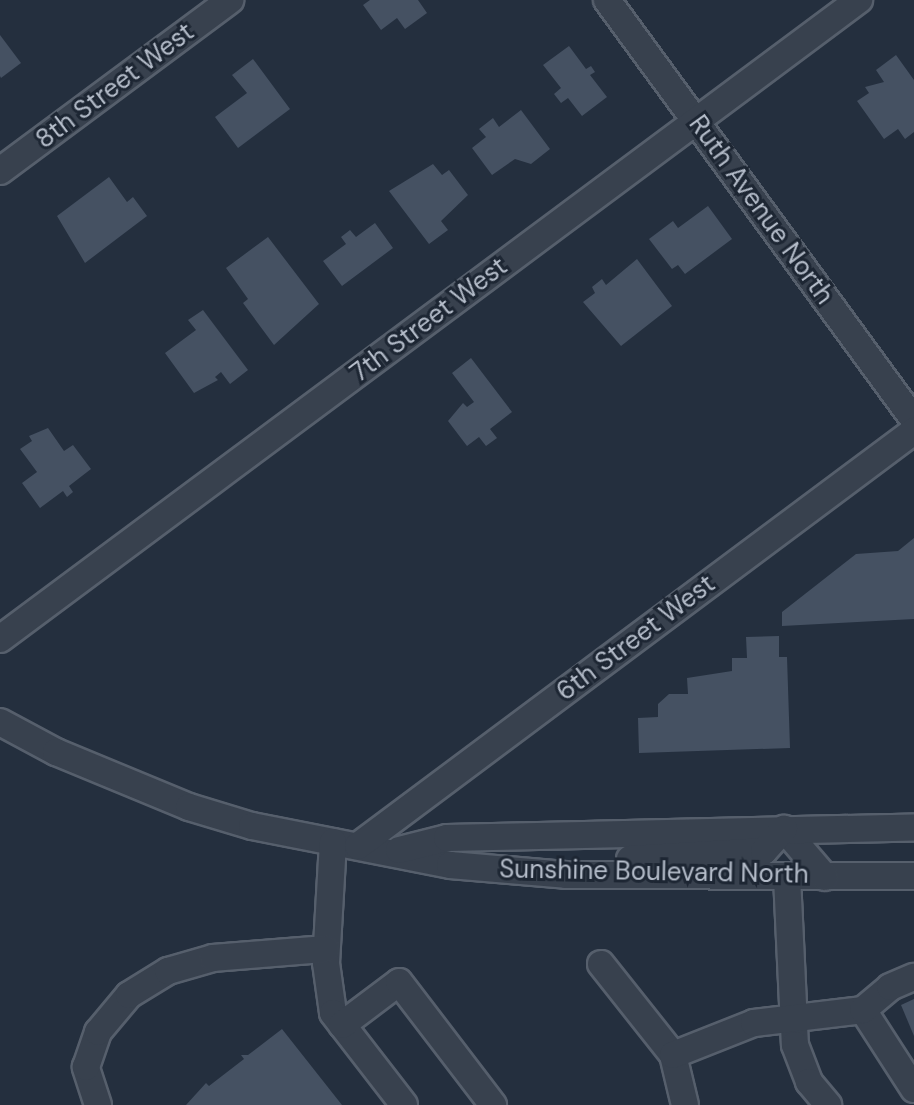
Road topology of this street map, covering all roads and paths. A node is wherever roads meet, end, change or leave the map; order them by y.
1 (230, 0) edge
2 (607, 0) edge
3 (859, 0) edge
4 (696, 121) junction
5 (0, 171) edge
6 (914, 420) edge
7 (914, 431) edge
8 (0, 639) edge
9 (0, 722) edge
10 (914, 827) edge
11 (784, 829) junction
12 (345, 844) junction
13 (397, 851) junction
14 (566, 875) junction
15 (914, 876) edge
16 (787, 877) junction
17 (825, 877) junction
18 (326, 949) junction
19 (601, 964) dead end
20 (914, 977) edge
21 (863, 1010) junction
22 (794, 1019) junction
23 (342, 1025) junction
24 (673, 1055) junction
25 (914, 1089) edge
26 (98, 1105) edge
27 (404, 1105) edge
28 (493, 1105) edge
29 (685, 1105) edge
30 (828, 1105) edge

1 - 5 street, 8th Street West
2 - 4 street, Ruth Avenue North
3 - 4 street, 7th Street West
4 - 6 street, Ruth Avenue North
4 - 8 street, 7th Street West
7 - 12 street, 6th Street West
9 - 12 street, Sunshine Boulevard North
10 - 11 street, Sunshine Boulevard North
11 - 13 street, Sunshine Boulevard North
11 - 14 street
11 - 17 street
12 - 13 street, Sunshine Boulevard North
12 - 18 street
13 - 14 street, Sunshine Boulevard North
14 - 16 street, Sunshine Boulevard North
15 - 17 street, Sunshine Boulevard North
16 - 17 street, Sunshine Boulevard North
16 - 22 street
18 - 23 street
18 - 26 street
19 - 24 street
20 - 21 street
21 - 22 street
21 - 25 street
22 - 24 street
22 - 30 street
23 - 27 street
23 - 28 street
24 - 29 street

